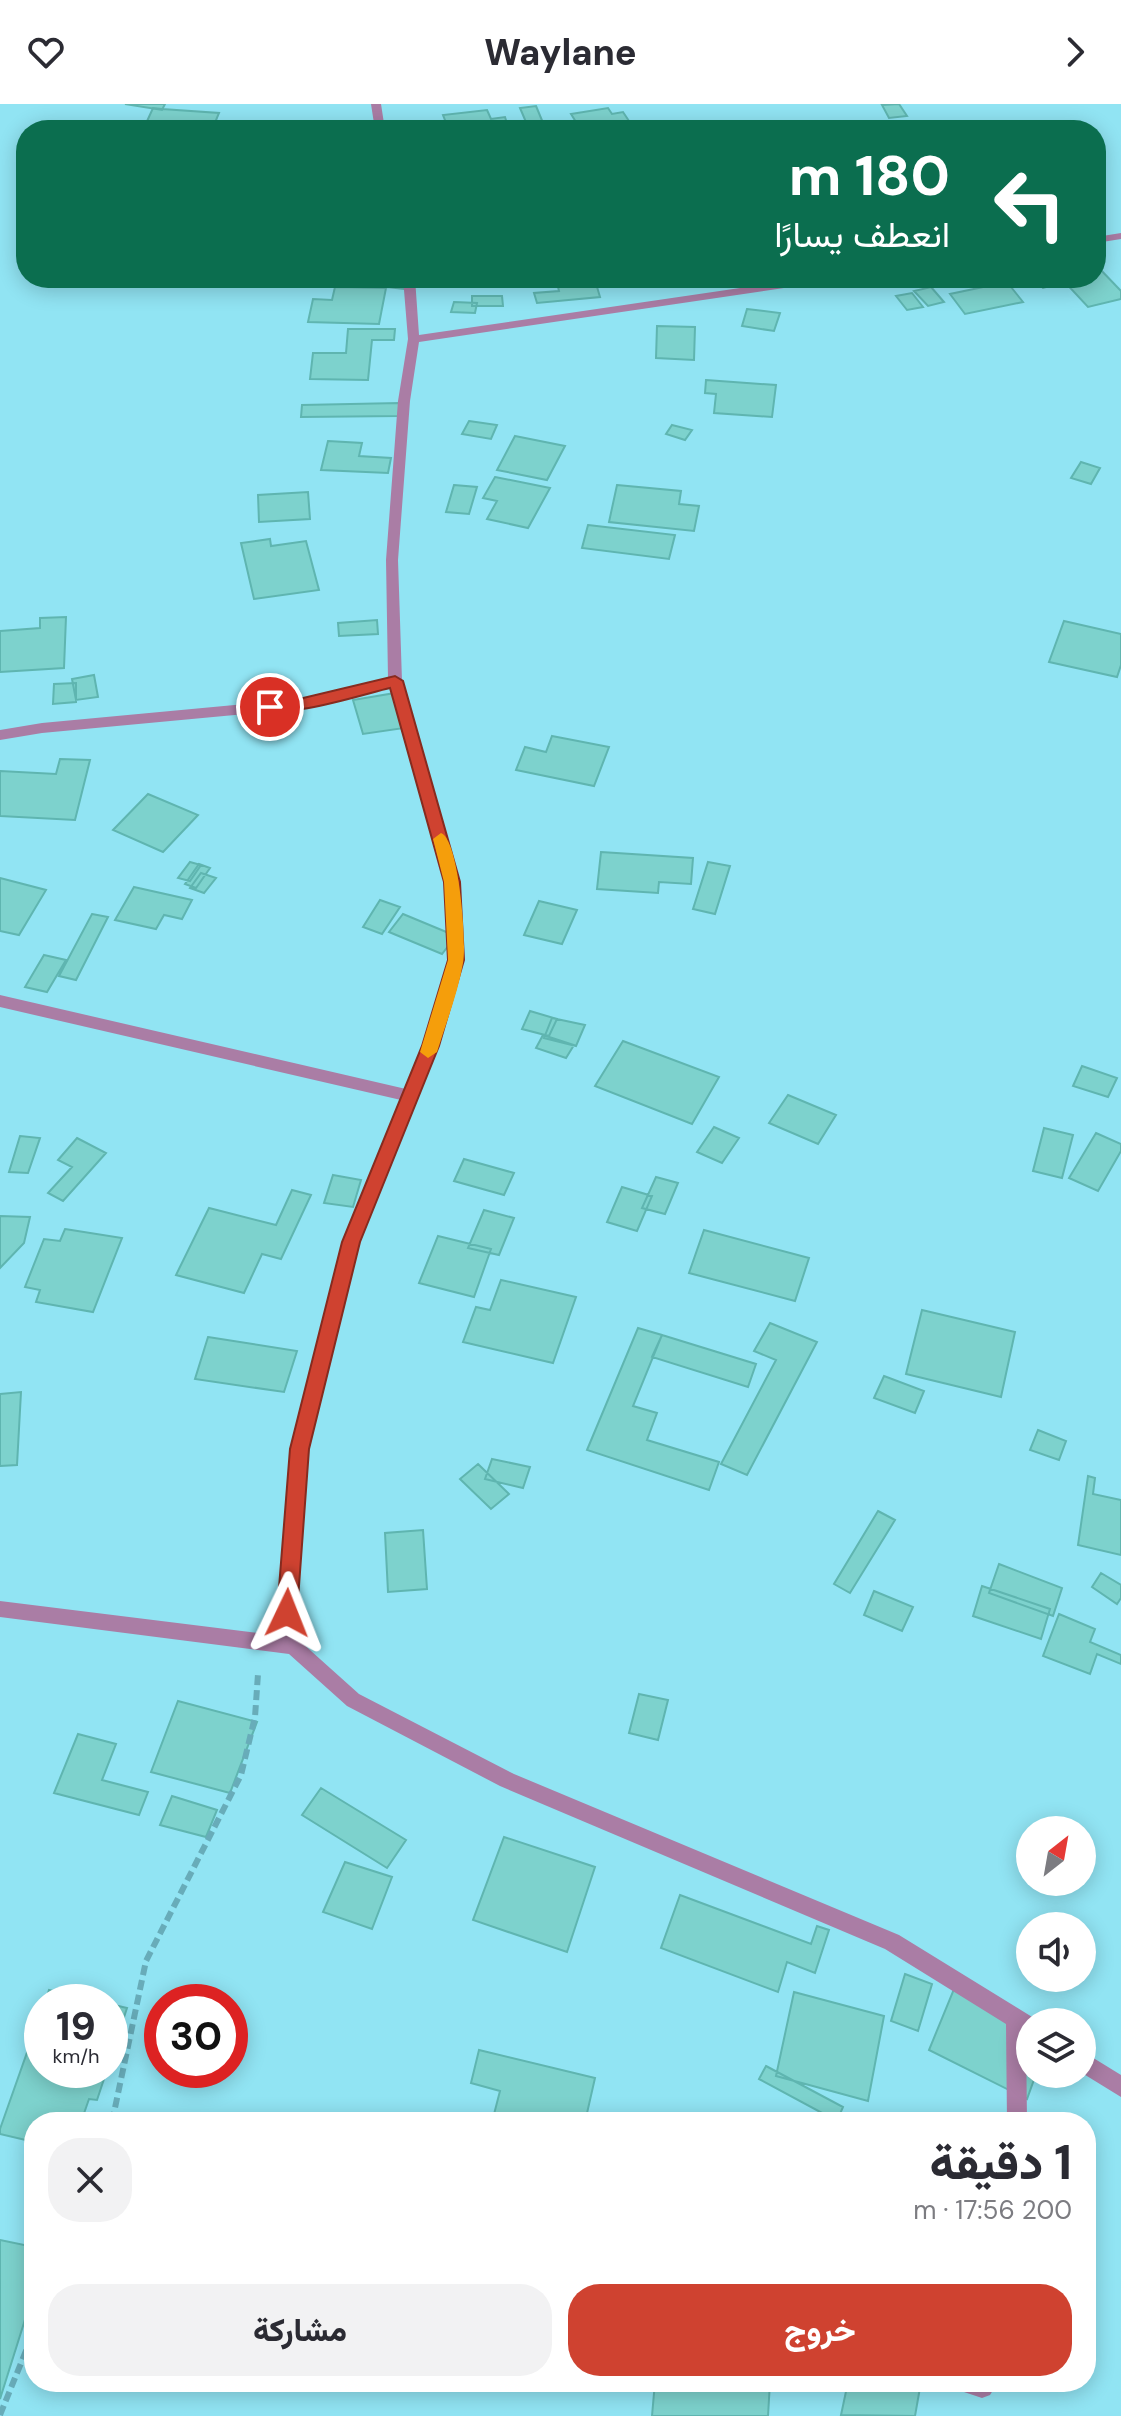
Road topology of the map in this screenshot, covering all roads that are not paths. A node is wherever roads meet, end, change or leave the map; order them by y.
1 (410, 288) edge
2 (763, 288) edge
3 (414, 339) junction
4 (395, 681) junction
5 (0, 735) edge
6 (0, 1001) edge
7 (409, 1096) junction
8 (0, 1609) edge
9 (293, 1646) junction
10 (1016, 2018) edge
11 (1096, 2070) edge
12 (1121, 2087) edge
13 (1019, 2088) edge
14 (1018, 2112) edge

1 - 3 street
2 - 3 street
3 - 4 street
4 - 5 street
4 - 7 street
6 - 7 street
7 - 9 street
8 - 9 street
9 - 10 street
11 - 12 street
13 - 14 street

